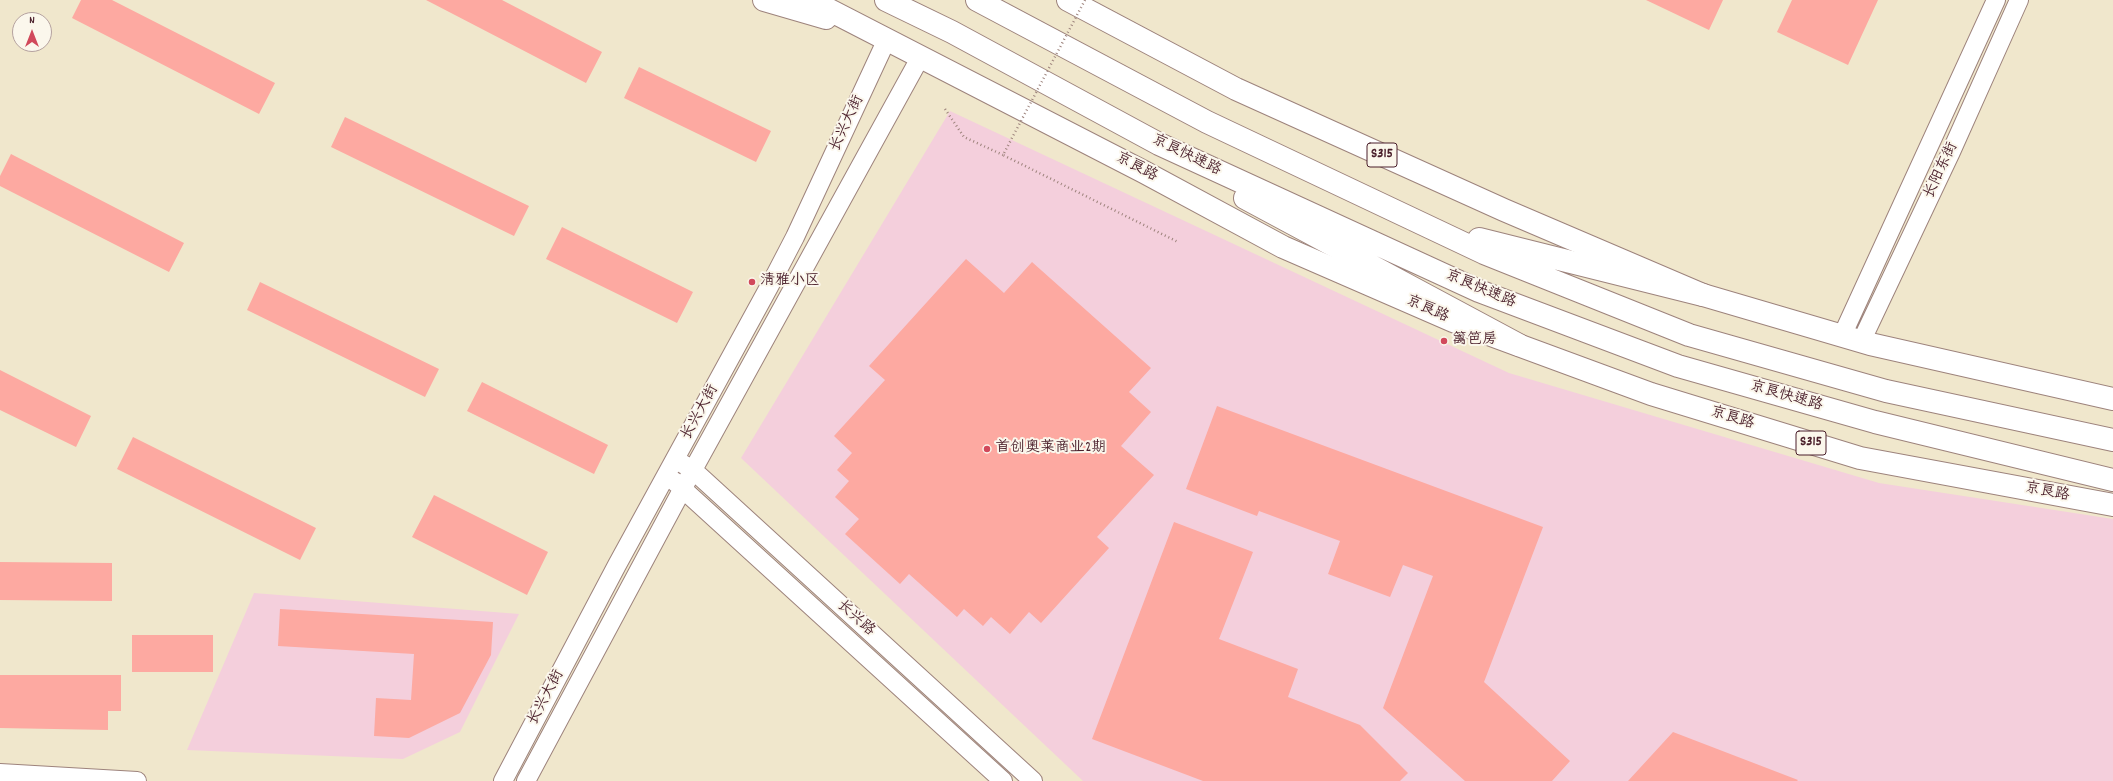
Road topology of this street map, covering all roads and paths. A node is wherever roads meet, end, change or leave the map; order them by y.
1 (764, 0) edge
2 (810, 0) edge
3 (886, 0) edge
4 (977, 0) edge
5 (1068, 0) edge
6 (1085, 0) edge
7 (1996, 0) edge
8 (2019, 0) edge
9 (881, 36) junction
10 (921, 56) junction
11 (945, 109) dead end
12 (1159, 144) junction
13 (1003, 155) junction
14 (1431, 227) junction
15 (1178, 242) dead end
16 (1703, 295) junction
17 (1852, 339) junction
18 (1518, 345) junction
19 (2113, 399) edge
20 (2113, 440) edge
21 (675, 460) junction
22 (693, 470) junction
23 (666, 476) junction
24 (2112, 480) edge
25 (683, 488) junction
26 (2113, 505) edge
27 (0, 773) edge
28 (137, 781) edge
29 (503, 781) edge
30 (526, 781) edge
31 (1003, 781) edge
32 (1033, 781) edge

1 - 9 main road
2 - 9 main road, 京良路 / S315
3 - 12 main road, 京良快速路
4 - 14 main road
5 - 16 main road, S315
6 - 13 path, bridge
7 - 17 street, 长阳东街
8 - 17 street, 长阳东街
9 - 10 main road, 京良路 / S315
9 - 21 street, 长兴大街
10 - 18 main road, 京良路 / S315
10 - 22 street, 长兴大街
11 - 13 path
12 - 18 main road
12 - 24 main road, 京良快速路
13 - 15 path, bridge
14 - 16 main road
14 - 20 main road
16 - 17 main road, S315
17 - 19 main road, S315
18 - 26 main road, 京良路 / S315
21 - 22 street, 长兴路
21 - 23 street, 长兴大街
22 - 25 street, 长兴大街
22 - 32 street, 长兴路
23 - 25 street, 长兴路
23 - 29 street, 长兴大街
25 - 30 street, 长兴大街
25 - 31 street, 长兴路
27 - 28 street

